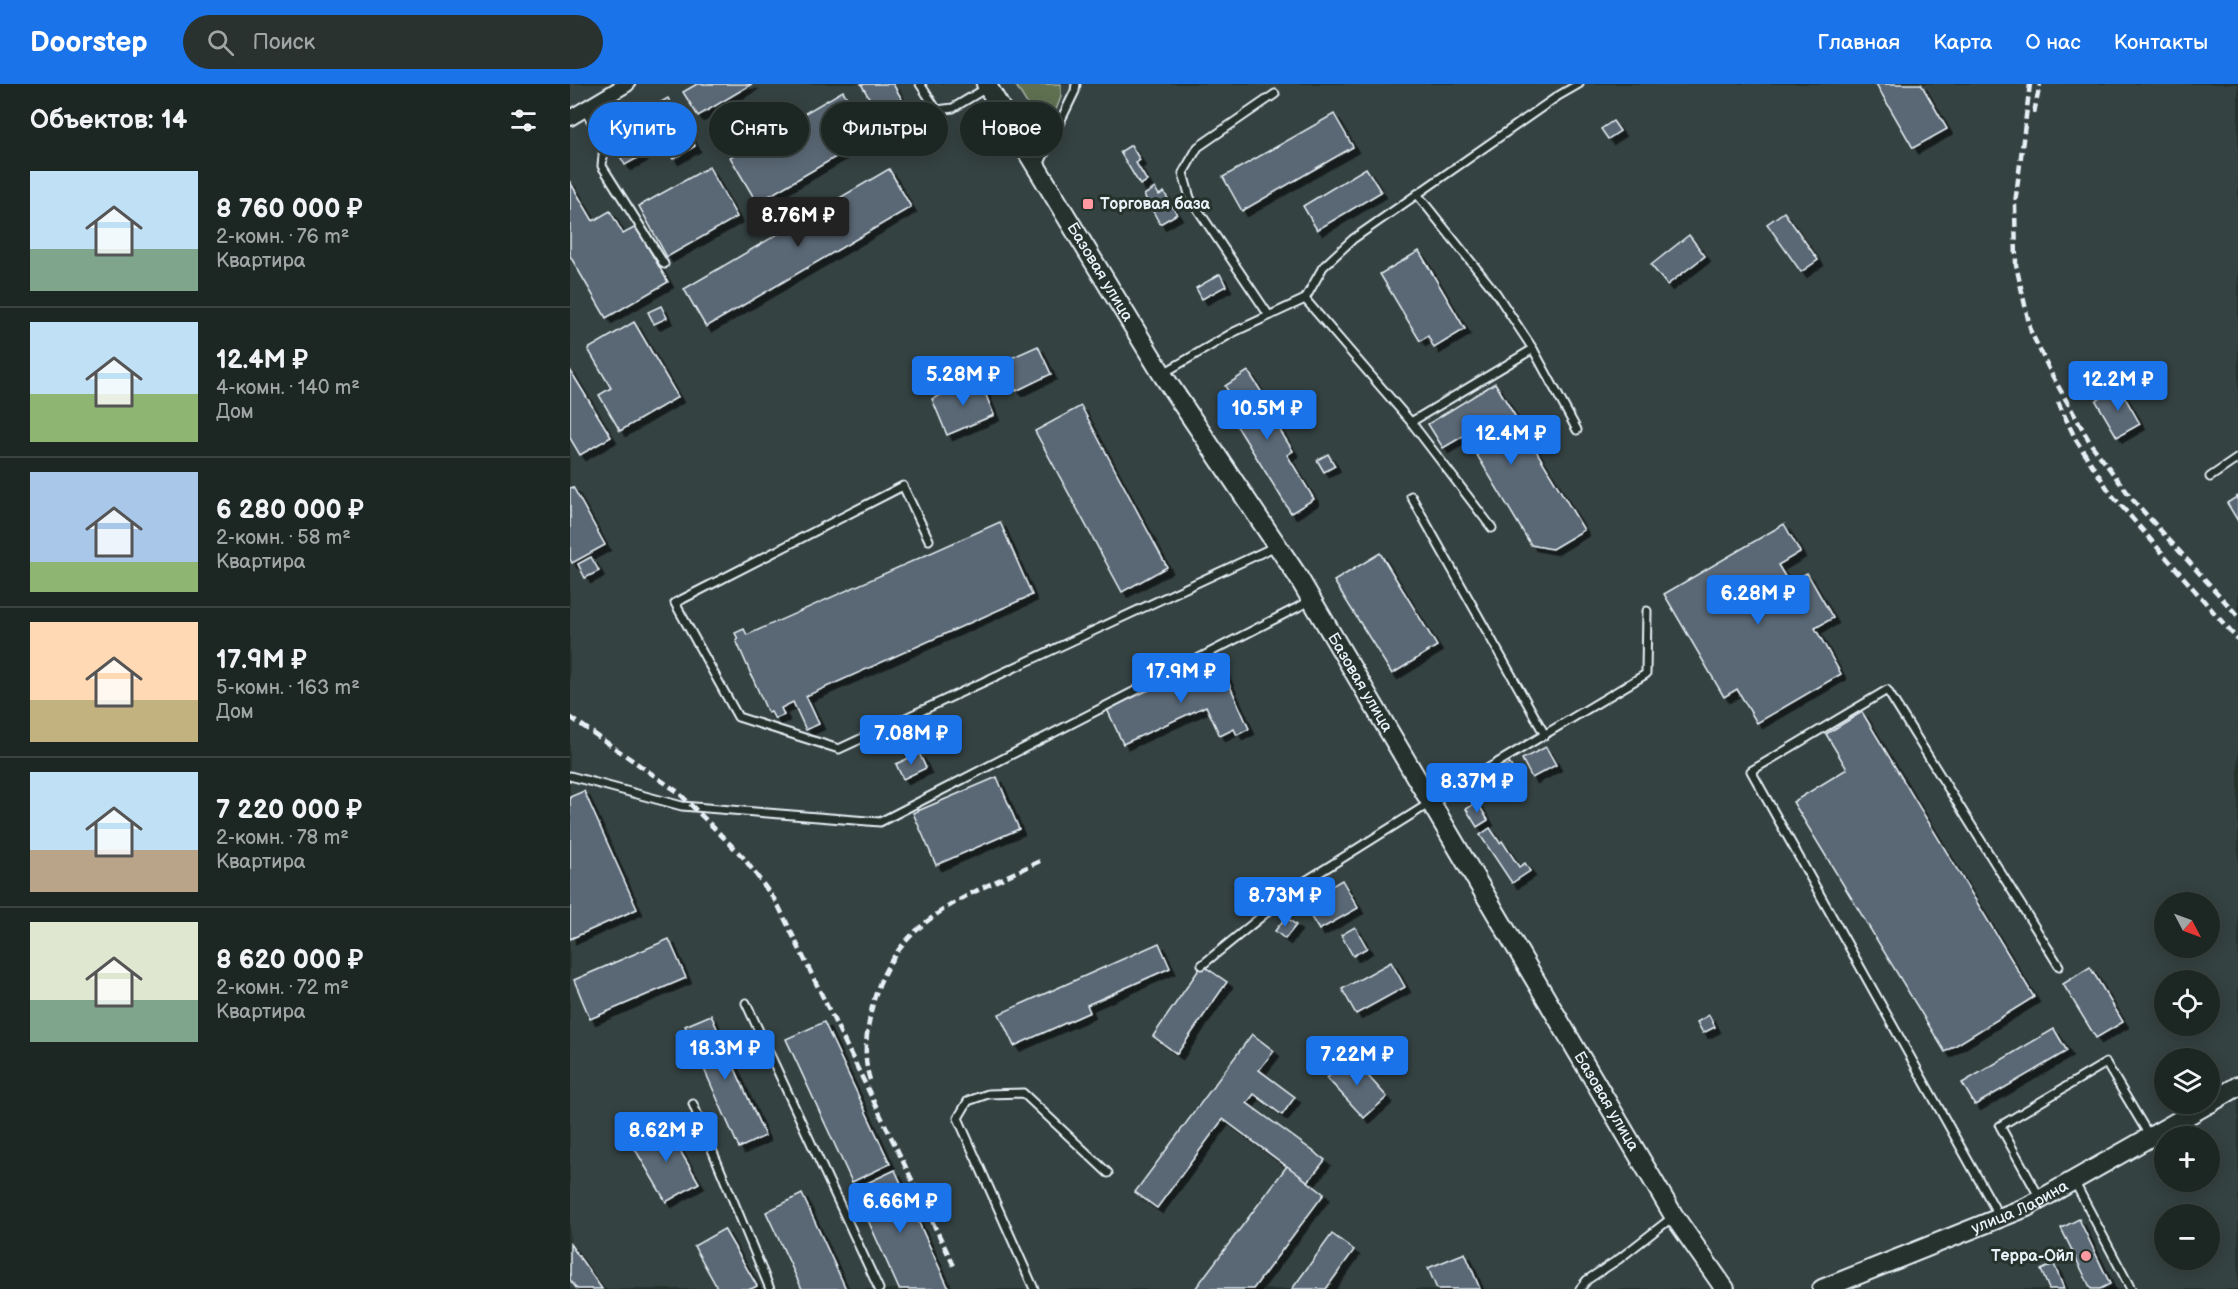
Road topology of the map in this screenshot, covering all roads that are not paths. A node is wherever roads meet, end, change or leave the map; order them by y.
1 (627, 84) edge
2 (920, 84) edge
3 (1076, 84) edge
4 (1579, 84) edge
5 (987, 86) edge
6 (1275, 94) dead end
7 (585, 109) junction
8 (570, 118) edge
9 (1037, 170) junction
10 (1417, 194) junction
11 (664, 264) dead end
12 (1305, 299) junction
13 (1268, 314) junction
14 (1533, 349) junction
15 (1162, 374) junction
16 (1411, 422) junction
17 (1577, 430) dead end
18 (2238, 458) edge
19 (2210, 477) dead end
20 (1411, 496) dead end
21 (1492, 528) dead end
22 (929, 540) dead end
23 (1279, 545) junction
24 (1312, 600) junction
25 (1647, 611) dead end
26 (1545, 735) junction
27 (570, 776) edge
28 (1430, 803) junction
29 (1202, 965) dead end
30 (2059, 966) dead end
31 (746, 1003) dead end
32 (2238, 1086) edge
33 (2220, 1097) edge
34 (693, 1104) dead end
35 (2190, 1114) edge
36 (2150, 1137) junction
37 (1108, 1173) dead end
38 (2073, 1180) junction
39 (2041, 1199) junction
40 (1674, 1216) junction
41 (2000, 1218) junction
42 (770, 1289) edge
43 (879, 1289) edge
44 (1034, 1289) edge
45 (1580, 1289) edge
46 (1725, 1289) edge
47 (1822, 1289) edge
48 (2131, 1289) edge

1 - 7 street
2 - 5 lane
3 - 9 lane
4 - 10 lane
5 - 9 street, Базовая улица
6 - 13 lane
7 - 8 street
7 - 11 lane
9 - 15 street, Базовая улица
10 - 12 lane
10 - 14 lane
12 - 13 lane
12 - 16 lane
13 - 15 lane
14 - 16 lane
14 - 17 lane
15 - 23 street, Базовая улица
16 - 21 lane
18 - 19 lane
20 - 26 lane
22 - 23 lane
23 - 24 street, Базовая улица
24 - 27 lane
24 - 28 street, Базовая улица
25 - 26 lane
26 - 28 lane
28 - 29 lane
28 - 40 street, Базовая улица
30 - 41 lane
31 - 43 lane
32 - 33 street, улица Ларина
34 - 42 lane
35 - 36 street, улица Ларина
36 - 38 street, улица Ларина
36 - 39 lane
37 - 44 lane
38 - 39 street, улица Ларина
38 - 48 lane
39 - 41 street, улица Ларина
40 - 45 lane
40 - 46 street, Базовая улица
41 - 47 street, улица Ларина

